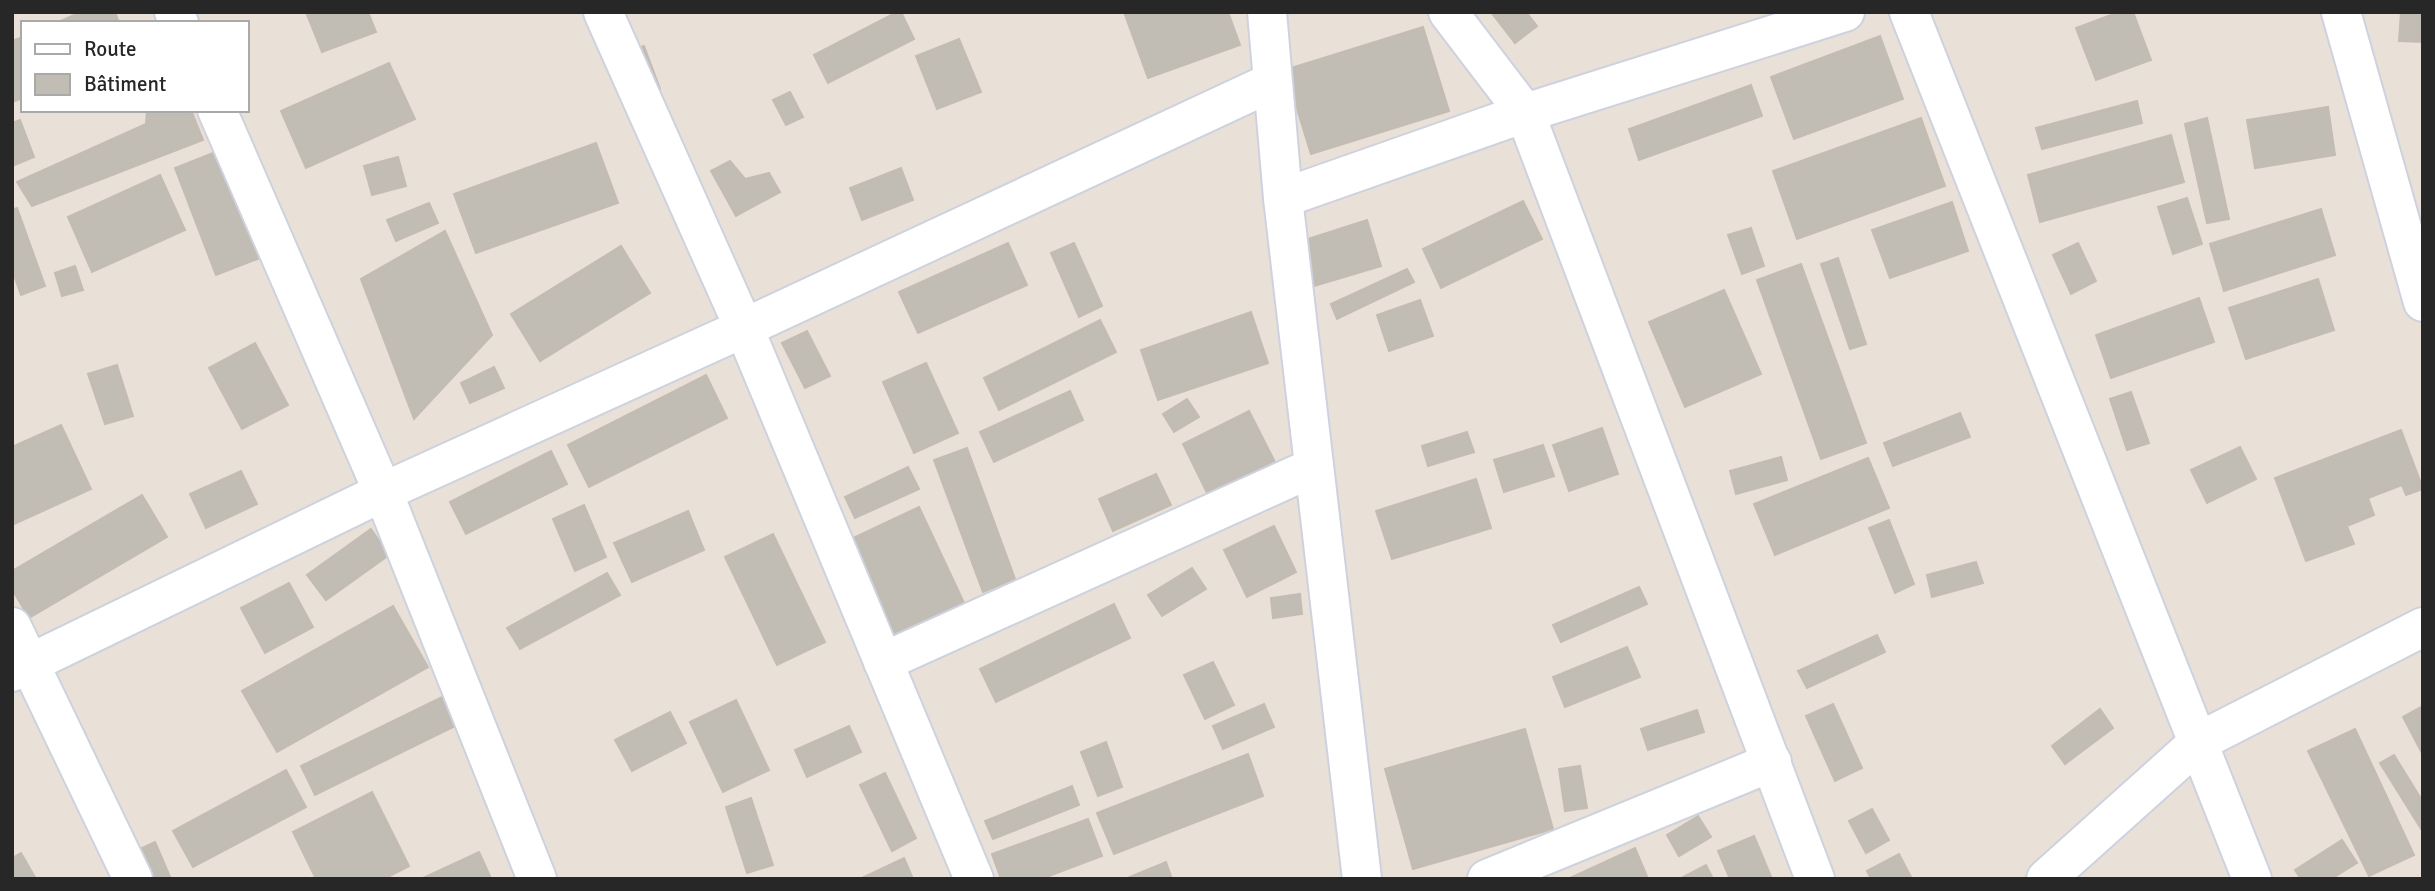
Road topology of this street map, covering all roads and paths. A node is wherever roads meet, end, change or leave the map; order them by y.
1 (603, 12) edge
2 (1267, 12) edge
3 (1448, 12) edge
4 (1845, 12) edge
5 (1909, 12) edge
6 (2341, 12) edge
7 (1272, 82) junction
8 (218, 112) edge
9 (1525, 113) junction
10 (1283, 198) junction
11 (2423, 302) edge
12 (744, 328) junction
13 (1314, 467) junction
14 (383, 492) junction
15 (12, 627) edge
16 (2423, 627) edge
17 (883, 662) junction
18 (20, 667) edge
19 (2200, 741) junction
20 (1772, 762) junction
21 (133, 879) edge
22 (537, 879) edge
23 (974, 879) edge
24 (1362, 879) edge
25 (1487, 879) edge
26 (1815, 879) edge
27 (2046, 879) edge
28 (2252, 879) edge

1 - 12 street
2 - 7 street
3 - 9 street
4 - 9 street
5 - 19 street
6 - 11 street
7 - 10 street
7 - 12 street
8 - 14 street
9 - 10 street
9 - 20 street
10 - 13 street
12 - 14 street
12 - 17 street
13 - 17 street
13 - 24 street
14 - 18 street
14 - 22 street
15 - 18 street
16 - 19 street
17 - 23 street
18 - 21 street
19 - 27 street
19 - 28 street
20 - 25 street
20 - 26 street

